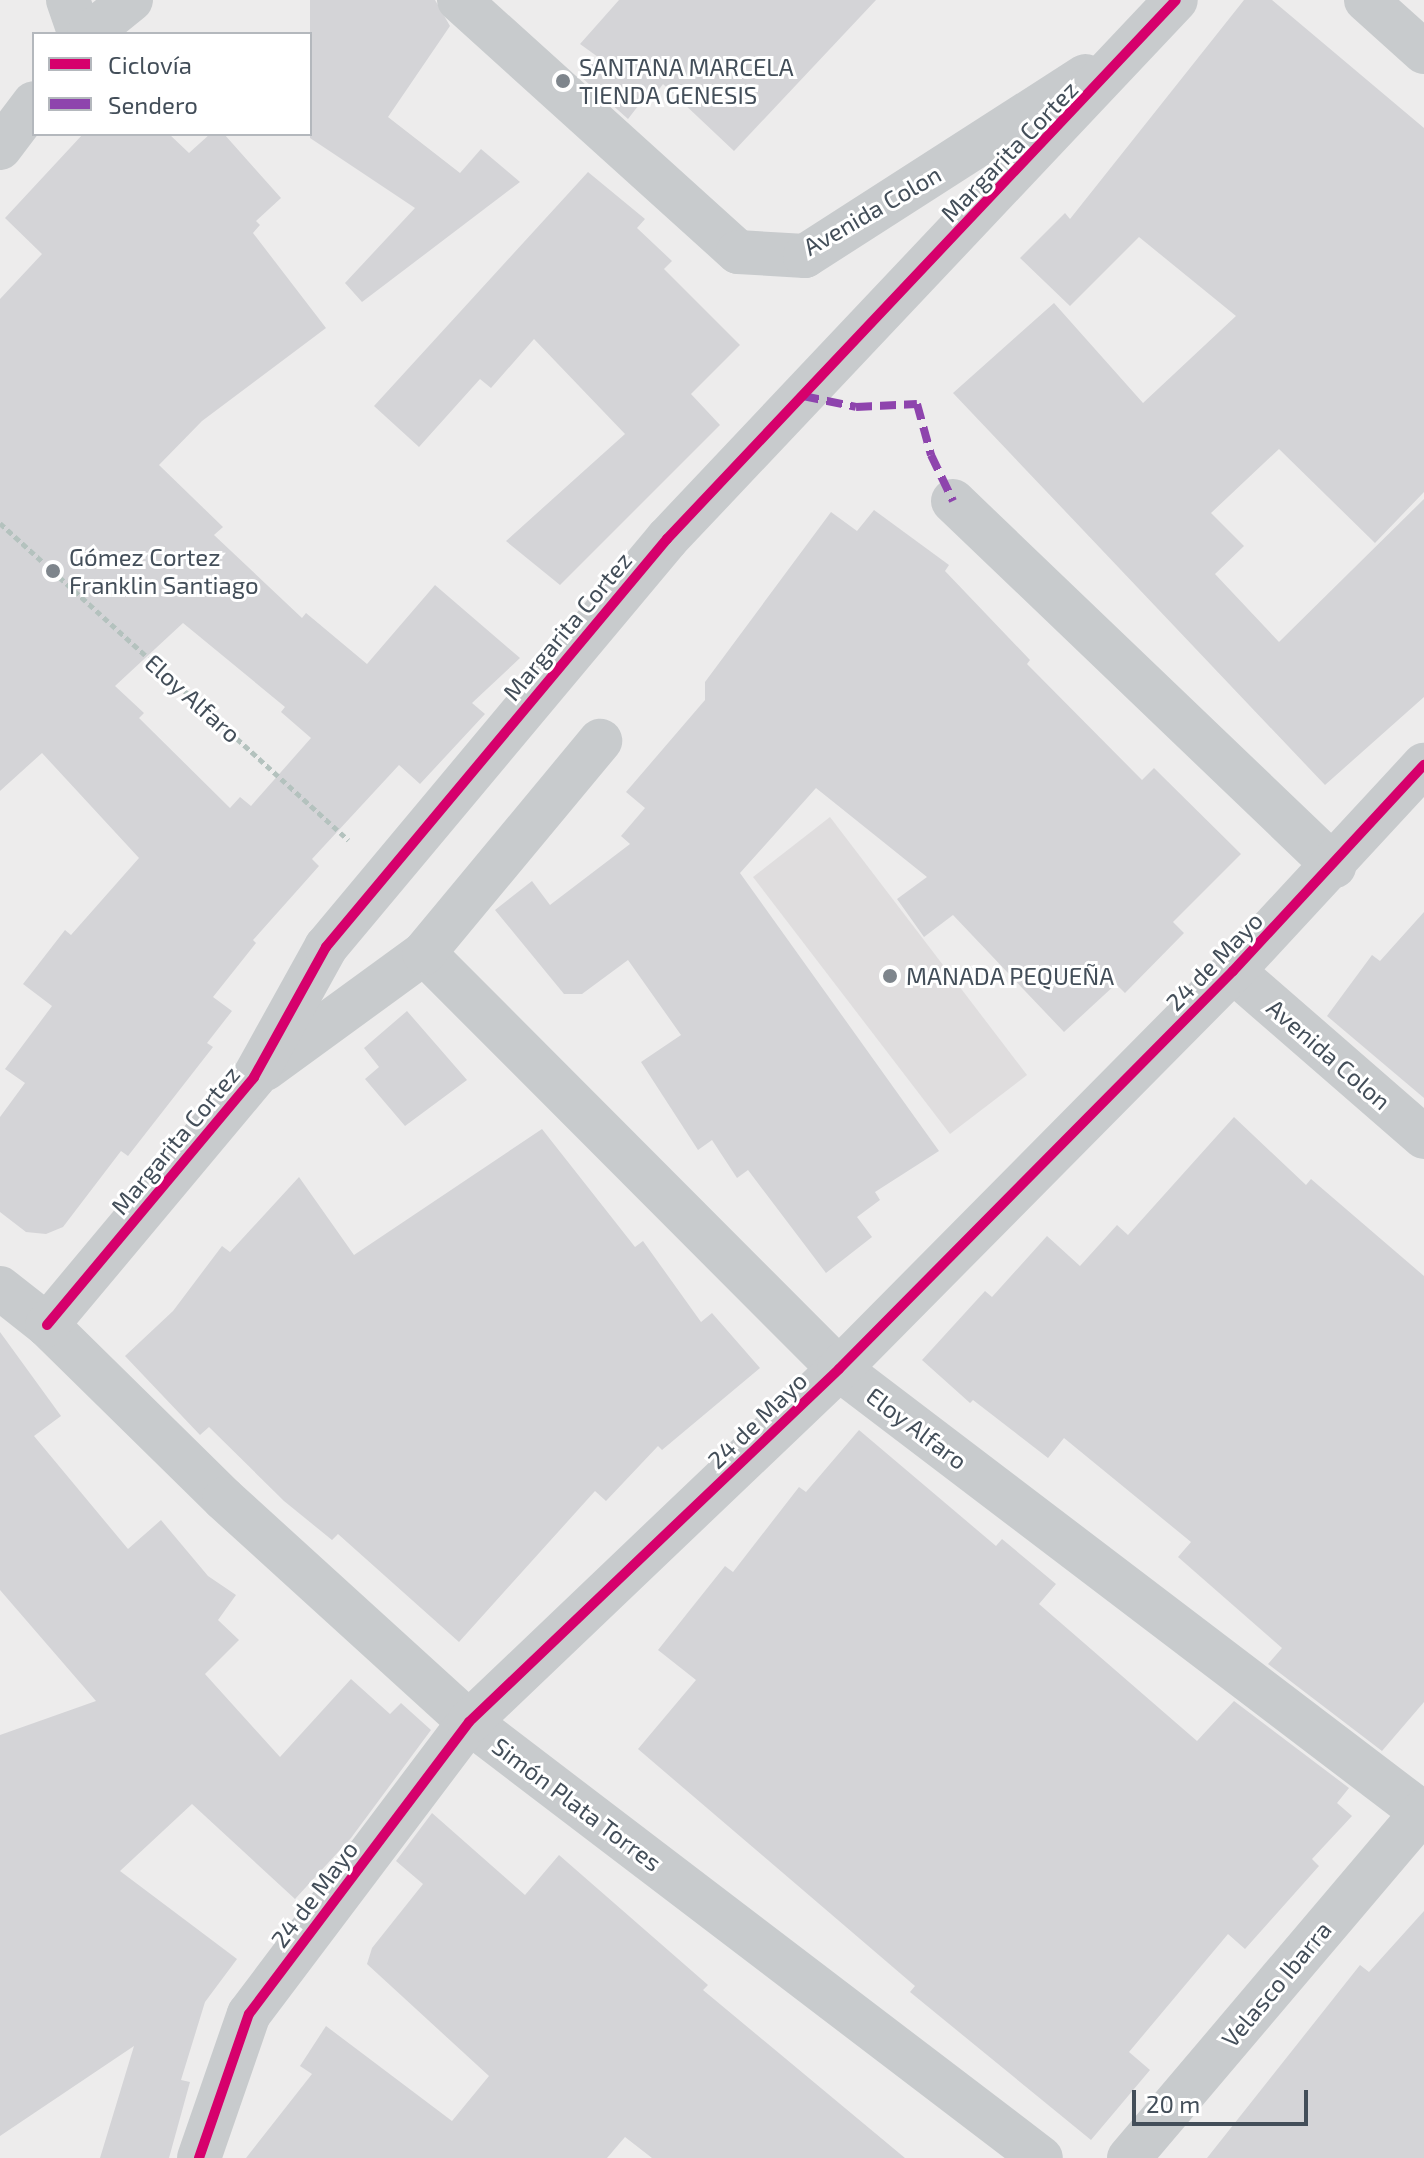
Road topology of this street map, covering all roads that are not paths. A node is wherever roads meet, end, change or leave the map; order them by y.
1 (68, 0) edge
2 (131, 0) edge
3 (459, 0) edge
4 (1366, 0) edge
5 (1163, 16) edge
6 (79, 32) edge
7 (91, 32) edge
8 (1424, 52) edge
9 (32, 106) edge
10 (0, 148) edge
11 (953, 501) dead end
12 (600, 741) dead end
13 (1424, 765) edge
14 (1334, 866) junction
15 (424, 953) junction
16 (1233, 971) junction
17 (254, 1077) junction
18 (1424, 1137) edge
19 (0, 1288) edge
20 (47, 1325) junction
21 (839, 1369) junction
22 (469, 1722) junction
23 (1423, 1812) edge
24 (199, 2158) edge
25 (1041, 2158) edge
26 (1129, 2158) edge

1 - 6 street
2 - 7 street
3 - 5 street, Avenida Colon
4 - 8 street
5 - 17 street, Margarita Cortez
9 - 10 street
11 - 14 street
12 - 15 street
13 - 14 street, 24 de Mayo
14 - 16 street, 24 de Mayo
15 - 17 street
15 - 21 street, Eloy Alfaro
16 - 18 street, Avenida Colon
16 - 21 street, 24 de Mayo
17 - 20 street, Margarita Cortez
19 - 20 street, Simón Plata Torres
20 - 22 street, Simón Plata Torres
21 - 22 street, 24 de Mayo
21 - 23 street, Eloy Alfaro
22 - 24 street, 24 de Mayo
22 - 25 street, Simón Plata Torres
23 - 26 street, Velasco Ibarra

